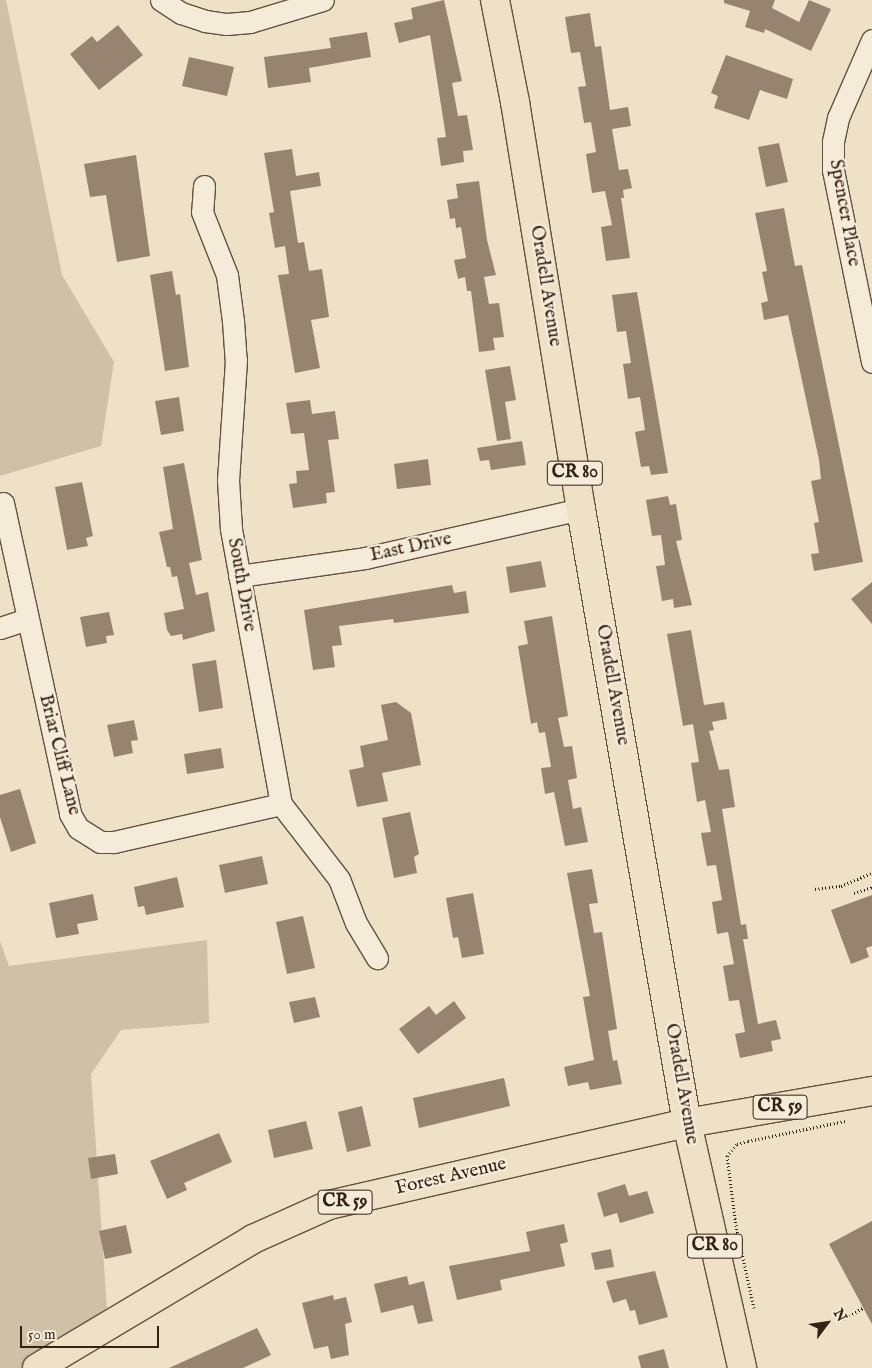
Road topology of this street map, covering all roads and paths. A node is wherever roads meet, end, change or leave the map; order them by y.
1 (161, 0) edge
2 (323, 0) edge
3 (495, 0) edge
4 (872, 40) edge
5 (204, 186) dead end
6 (872, 362) edge
7 (3, 503) dead end
8 (581, 509) junction
9 (239, 576) junction
10 (27, 619) junction
11 (0, 628) edge
12 (281, 804) junction
13 (872, 873) edge
14 (872, 887) edge
15 (815, 889) dead end
16 (854, 893) dead end
17 (378, 958) dead end
18 (872, 1091) edge
19 (853, 1119) dead end
20 (687, 1123) junction
21 (864, 1308) dead end
22 (756, 1319) dead end
23 (843, 1319) dead end
24 (42, 1366) edge
25 (742, 1368) edge

1 - 2 street
3 - 8 main road, Oradell Avenue / CR 80
4 - 6 street, Spencer Place
5 - 9 street, South Drive
7 - 10 street, Briar Cliff Lane
8 - 9 street, East Drive
8 - 20 main road, Oradell Avenue / CR 80
9 - 12 street, South Drive
10 - 11 street
10 - 12 street, Briar Cliff Lane
12 - 17 street, South Drive
13 - 15 path
14 - 16 path
18 - 20 main road, Forest Avenue / CR 59
19 - 22 path
20 - 24 main road, Forest Avenue / CR 59
20 - 25 main road, Oradell Avenue / CR 80
21 - 23 path

